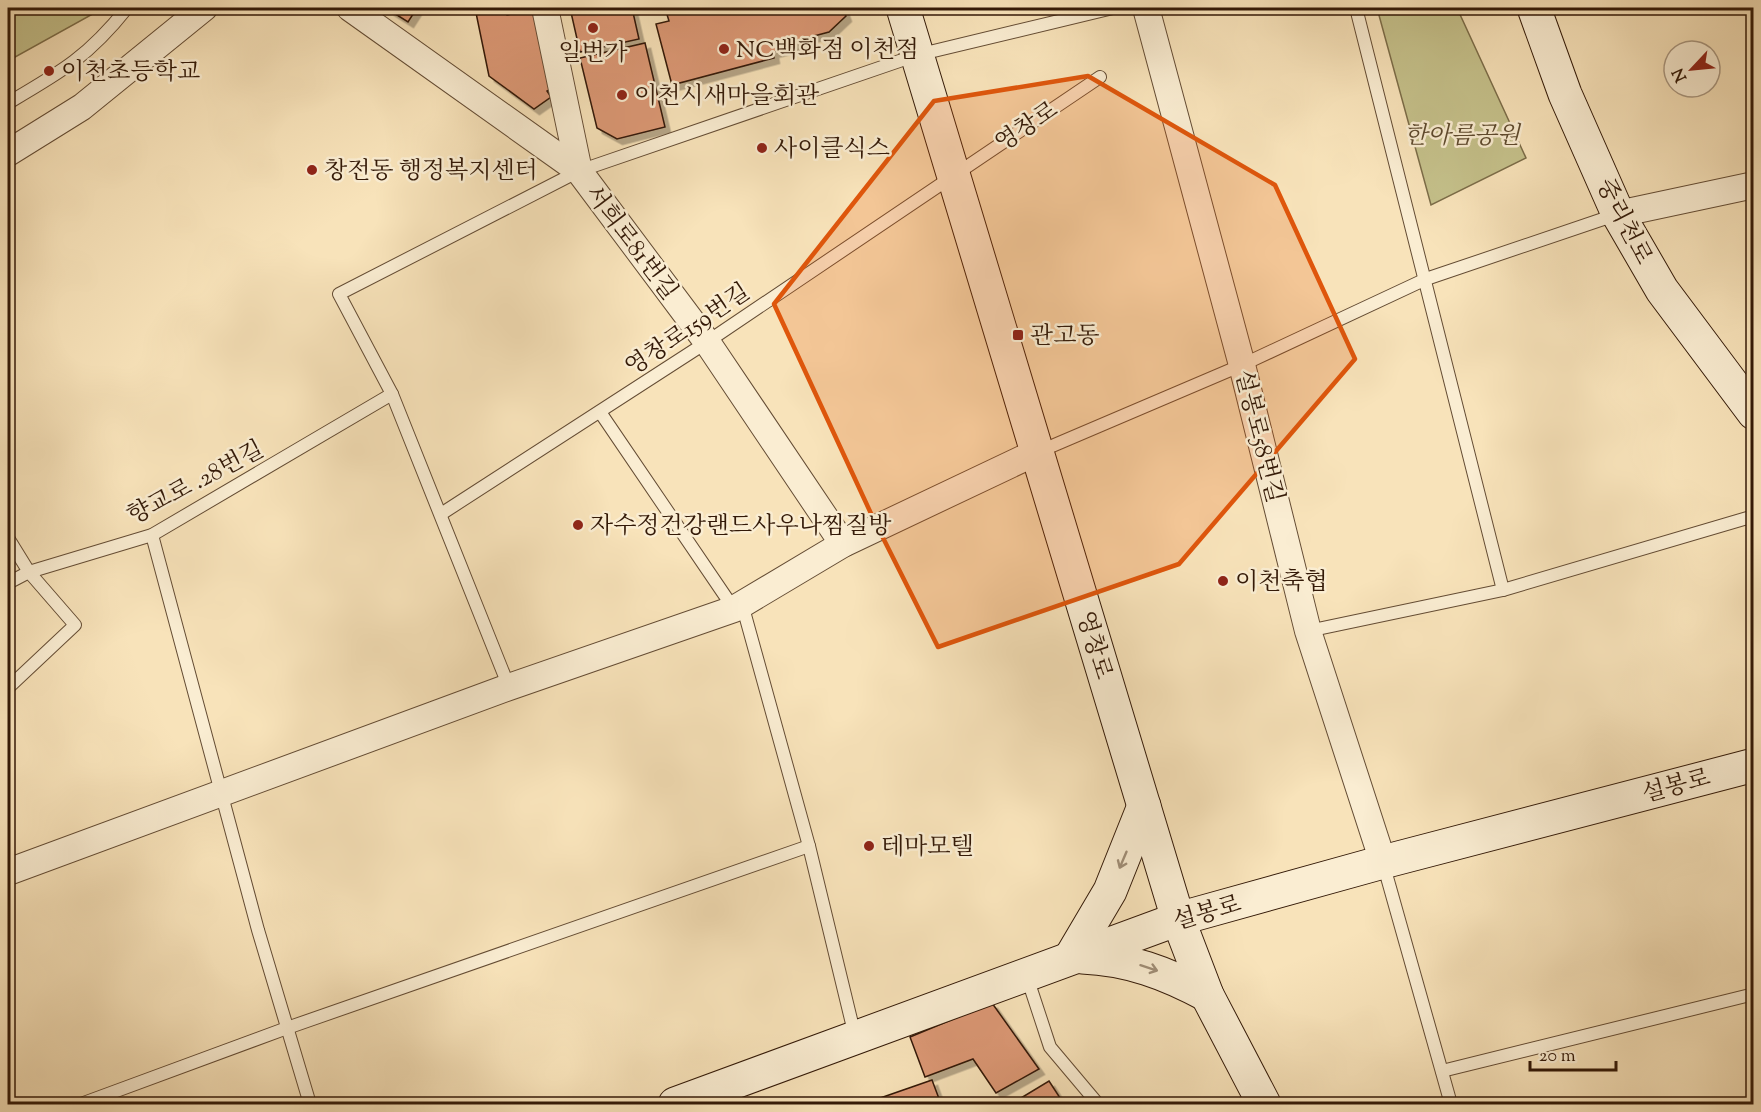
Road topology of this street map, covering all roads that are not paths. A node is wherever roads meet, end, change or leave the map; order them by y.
1 (127, 8) edge
2 (204, 8) edge
3 (350, 8) edge
4 (545, 8) edge
5 (903, 8) edge
6 (1113, 8) edge
7 (1146, 8) edge
8 (1356, 8) edge
9 (1534, 8) edge
10 (917, 55) junction
11 (1100, 77) dead end
12 (8, 103) edge
13 (8, 153) edge
14 (579, 171) junction
15 (953, 175) junction
16 (1754, 185) edge
17 (1618, 214) junction
18 (1426, 279) junction
19 (707, 342) junction
20 (1242, 365) junction
21 (392, 394) junction
22 (600, 412) junction
23 (1754, 413) edge
24 (1037, 452) junction
25 (441, 514) junction
26 (1754, 516) edge
27 (152, 535) junction
28 (8, 538) edge
29 (843, 544) junction
30 (28, 572) junction
31 (8, 583) edge
32 (1503, 590) junction
33 (738, 606) junction
34 (1308, 631) junction
35 (509, 687) junction
36 (8, 688) edge
37 (1754, 765) edge
38 (223, 793) junction
39 (1144, 806) junction
40 (809, 846) junction
41 (1383, 862) junction
42 (8, 872) edge
43 (1178, 919) junction
44 (1071, 957) junction
45 (1026, 973) junction
46 (1754, 994) edge
47 (1207, 995) junction
48 (287, 1028) junction
49 (855, 1038) junction
50 (1442, 1071) junction
51 (81, 1104) edge
52 (310, 1104) edge
53 (675, 1104) edge
54 (1098, 1104) edge
55 (1264, 1104) edge
56 (1451, 1104) edge

1 - 12 lane
2 - 13 street
3 - 14 street, 서희로81번길
4 - 14 street
5 - 10 street, 영창로
6 - 10 lane
7 - 20 street, 설봉로58번길
8 - 18 lane
9 - 17 street, 중리천로
10 - 14 lane
10 - 15 street, 영창로
11 - 15 lane, 영창로
14 - 19 street, 서희로81번길
14 - 21 lane
15 - 19 lane, 영창로159번길
15 - 24 street, 영창로
16 - 17 street
17 - 18 lane
17 - 23 street, 중리천로
18 - 20 lane
18 - 32 lane
19 - 22 lane, 영창로159번길
19 - 29 street, 서희로81번길
20 - 24 lane
20 - 34 street, 설봉로58번길
21 - 25 lane
21 - 27 lane, 향교로 .28번길
22 - 25 lane, 영창로159번길
22 - 33 lane
24 - 29 street
24 - 39 street, 영창로
25 - 35 lane
26 - 32 lane
27 - 30 lane, 향교로 .28번길
27 - 38 lane
28 - 30 lane
29 - 33 street
30 - 31 lane, 향교로 .28번길
30 - 36 lane
32 - 34 lane
33 - 35 street
33 - 40 lane
34 - 41 street, 설봉로58번길
35 - 38 street
37 - 41 street, 설봉로
38 - 42 street
38 - 48 lane
39 - 43 street, 영창로
39 -> 44 street
40 - 48 lane
40 - 49 lane
41 - 43 street, 설봉로
41 - 50 lane
43 - 44 street, 설봉로
43 - 47 street, 영창로
44 - 45 street, 설봉로
44 -> 47 street
45 - 49 street, 설봉로
45 - 54 lane
46 - 50 lane
47 - 55 street, 영창로
48 - 51 lane
48 - 52 lane
49 - 53 street, 설봉로
50 - 56 lane

